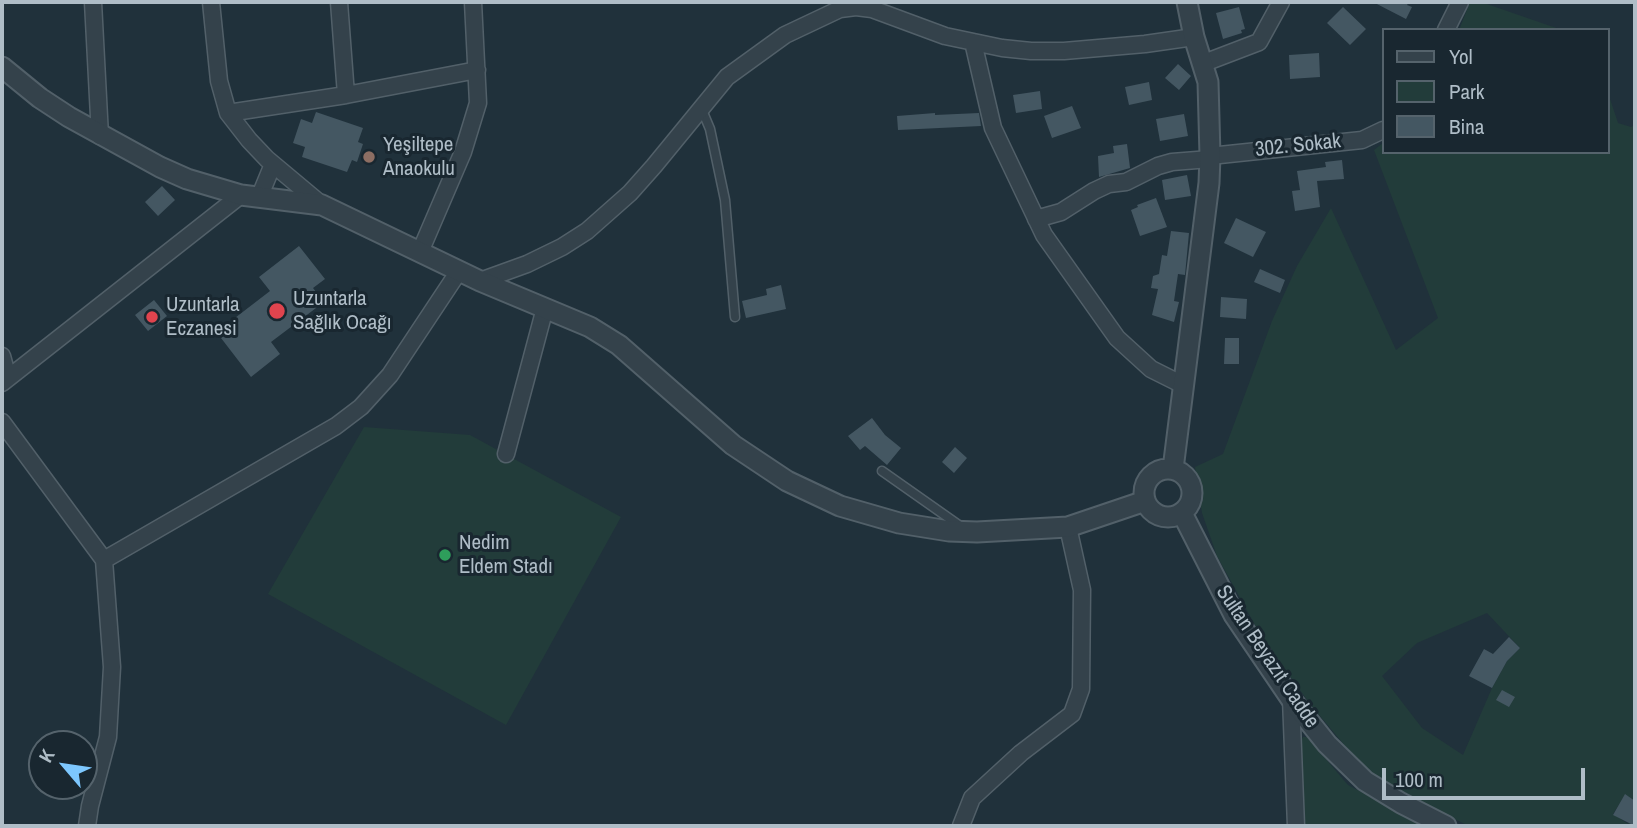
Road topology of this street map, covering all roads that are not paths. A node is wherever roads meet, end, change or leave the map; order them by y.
1 (93, 2) edge
2 (211, 2) edge
3 (339, 2) edge
4 (473, 2) edge
5 (1187, 2) edge
6 (1282, 2) edge
7 (1458, 3) edge
8 (1447, 28) edge
9 (1194, 37) junction
10 (973, 42) junction
11 (1203, 63) junction
12 (2, 67) edge
13 (477, 70) junction
14 (346, 95) junction
15 (701, 108) junction
16 (228, 113) junction
17 (1382, 130) edge
18 (100, 136) junction
19 (1210, 157) junction
20 (274, 164) junction
21 (250, 197) junction
22 (322, 205) junction
23 (1036, 219) junction
24 (420, 251) junction
25 (459, 271) junction
26 (480, 281) junction
27 (545, 308) junction
28 (735, 317) dead end
29 (2, 356) edge
30 (5, 380) edge
31 (1183, 385) junction
32 (2, 422) edge
33 (506, 454) dead end
34 (1173, 469) junction
35 (883, 471) dead end
36 (1145, 501) junction
37 (1182, 513) junction
38 (1068, 527) junction
39 (969, 532) junction
40 (104, 560) junction
41 (1291, 699) junction
42 (87, 826) edge
43 (961, 826) edge
44 (1296, 826) edge
45 (1446, 826) edge

1 - 18 street
2 - 16 street
3 - 14 street
4 - 13 street
5 - 9 street
6 - 11 street
7 - 8 street
9 - 10 street
9 - 11 street
10 - 15 street
10 - 23 street
11 - 19 street
12 - 18 street
13 - 14 street
13 - 24 street
14 - 16 street
15 - 26 street
15 - 28 lane
16 - 20 street
17 - 19 street, 302. Sokak
18 - 21 street
19 - 23 street, 302. Sokak
19 - 31 street
20 - 21 street
20 - 22 street
21 - 22 street
21 - 30 street
22 - 24 street
23 - 31 street
24 - 25 street
25 - 26 street
25 - 40 street
26 - 27 street
27 - 33 street
27 - 39 street
29 - 30 street
31 - 34 street
32 - 40 street
34 - 36 street
34 - 37 street
35 - 39 lane
36 - 37 street
36 - 38 street
37 - 41 street, Sultan Beyazıt Cadde
38 - 39 street
38 - 43 street
40 - 42 street
41 - 44 street
41 - 45 street, Sultan Beyazıt Cadde

